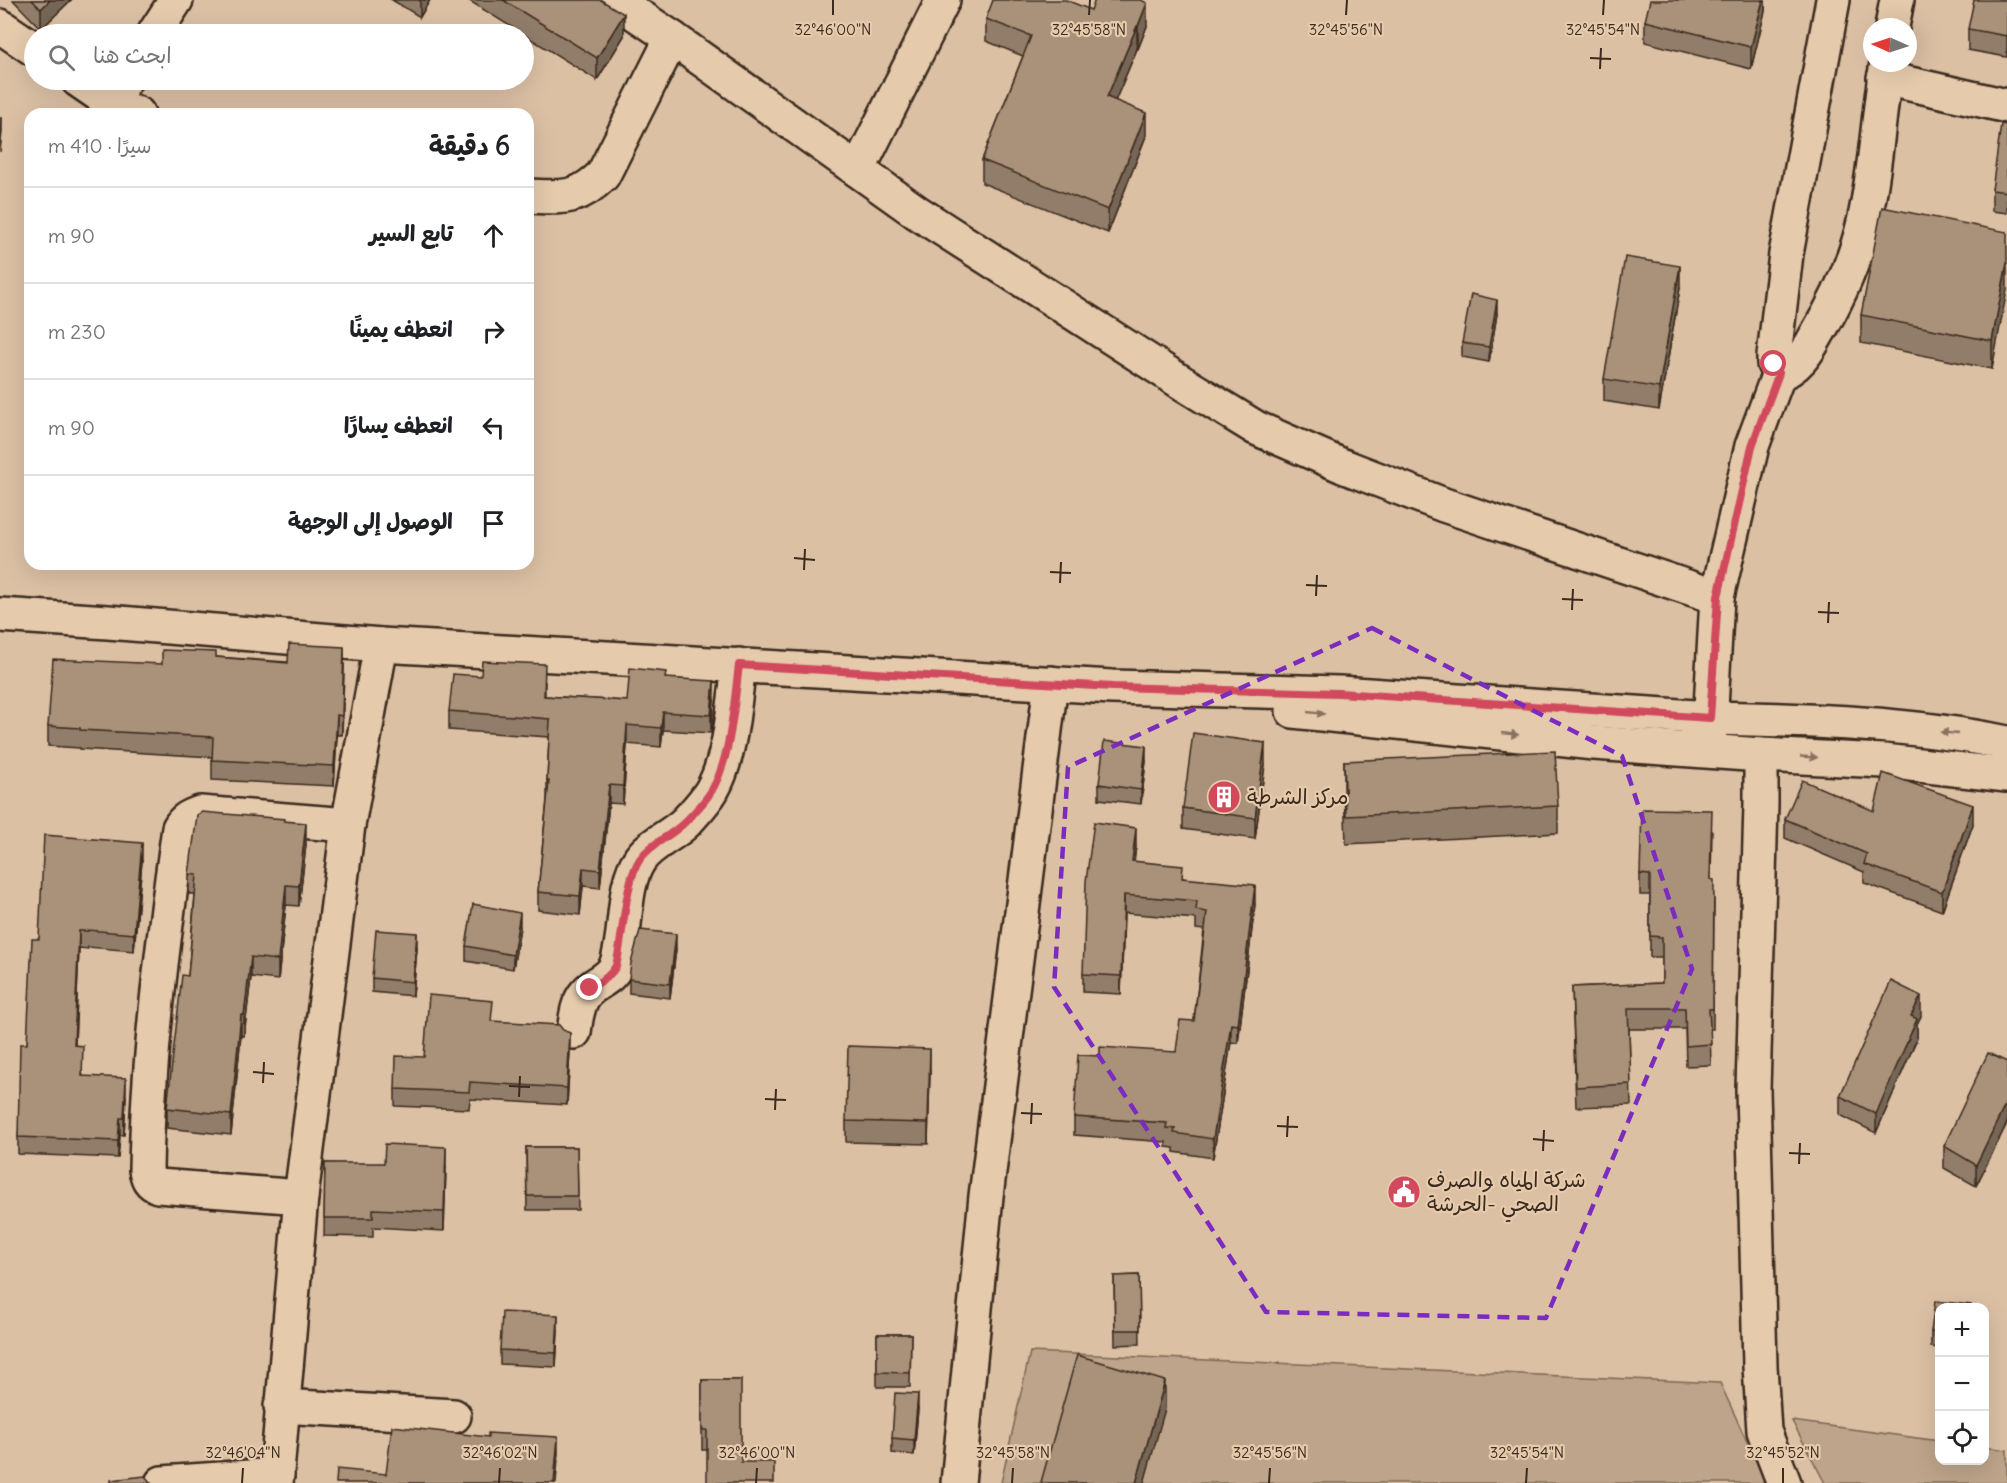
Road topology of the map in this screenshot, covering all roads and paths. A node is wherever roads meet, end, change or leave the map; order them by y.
1 (176, 0) edge
2 (615, 0) edge
3 (943, 0) edge
4 (1833, 0) edge
5 (1897, 0) edge
6 (1894, 18) edge
7 (160, 24) edge
8 (0, 26) edge
9 (672, 38) junction
10 (24, 43) edge
11 (1885, 72) edge
12 (1892, 72) edge
13 (102, 90) edge
14 (124, 99) edge
15 (2007, 106) edge
16 (858, 170) junction
17 (534, 196) edge
18 (1779, 373) junction
19 (1718, 597) junction
20 (0, 615) edge
21 (381, 645) junction
22 (739, 665) junction
23 (1051, 683) junction
24 (1113, 687) junction
25 (1710, 718) junction
26 (2007, 743) edge
27 (1709, 752) junction
28 (1761, 755) junction
29 (2007, 775) edge
30 (348, 825) junction
31 (574, 1032) dead end
32 (301, 1197) junction
33 (281, 1406) junction
34 (454, 1416) dead end
35 (276, 1479) edge
36 (162, 1483) edge
37 (958, 1483) edge
38 (1784, 1483) edge

1 - 7 street
2 - 9 street
3 - 16 street
4 - 18 street
5 - 6 street
8 - 10 street
9 - 16 street
9 - 17 street
11 - 18 street
12 - 15 street
13 - 14 street
16 - 19 street
18 - 19 street
19 - 25 street
20 - 21 street
21 - 22 street
21 - 30 street
22 - 23 street
22 - 31 street
23 - 24 street
23 - 37 street
24 - 25 street
24 -> 27 street
26 -> 25 street
25 - 27 street
27 - 28 street
28 -> 29 street
28 - 38 street
30 - 32 street
30 - 32 street
32 - 33 street
33 - 34 street
33 - 35 street
35 - 36 street

